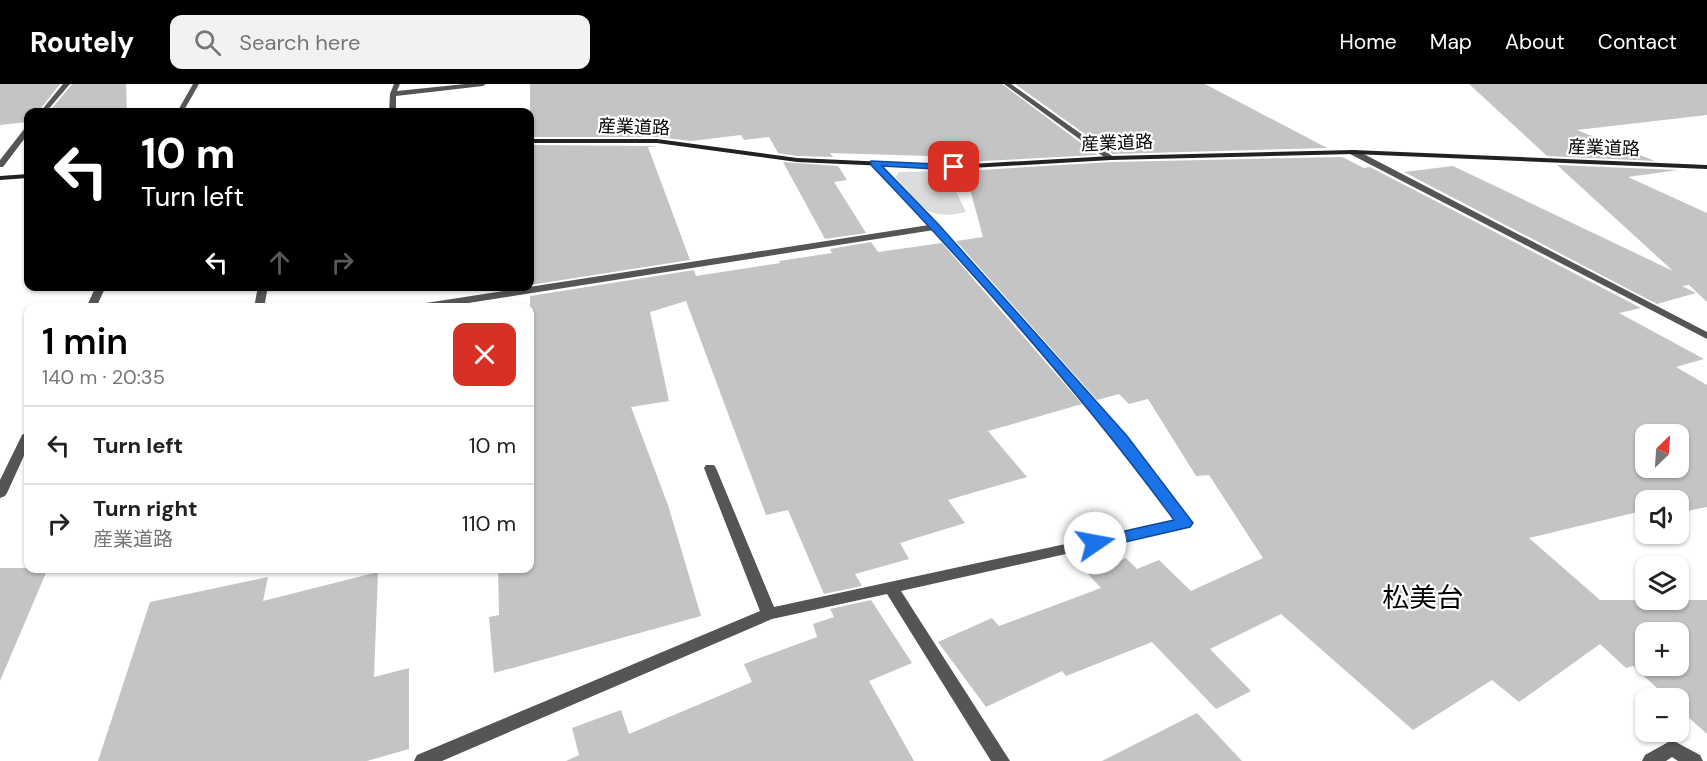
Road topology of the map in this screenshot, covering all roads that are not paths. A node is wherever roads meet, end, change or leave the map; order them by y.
1 (67, 84) edge
2 (196, 84) edge
3 (397, 84) edge
4 (483, 84) edge
5 (1007, 84) edge
6 (393, 94) junction
7 (46, 108) edge
8 (182, 108) edge
9 (392, 108) edge
10 (24, 135) edge
11 (534, 141) edge
12 (1353, 152) junction
13 (1111, 158) junction
14 (874, 163) junction
15 (0, 165) edge
16 (1707, 167) edge
17 (24, 176) edge
18 (0, 178) edge
19 (936, 227) junction
20 (534, 289) edge
21 (522, 291) edge
22 (444, 303) edge
23 (1707, 336) edge
24 (24, 443) edge
25 (710, 468) dead end
26 (0, 493) edge
27 (891, 588) junction
28 (769, 614) junction
29 (423, 761) edge
30 (1001, 761) edge
31 (1651, 761) edge
32 (1694, 761) edge

1 - 7 street
2 - 8 street
3 - 6 street
4 - 6 street
5 - 13 street
6 - 9 street
10 - 15 street
11 - 14 street, 産業道路
12 - 13 street, 産業道路
12 - 16 street, 産業道路
12 - 23 street
13 - 14 street, 産業道路
14 - 19 street
17 - 18 street
19 - 20 street
19 - 27 street
21 - 22 street
24 - 26 street
25 - 28 street
27 - 28 street
27 - 30 street
28 - 29 street
31 - 32 street

